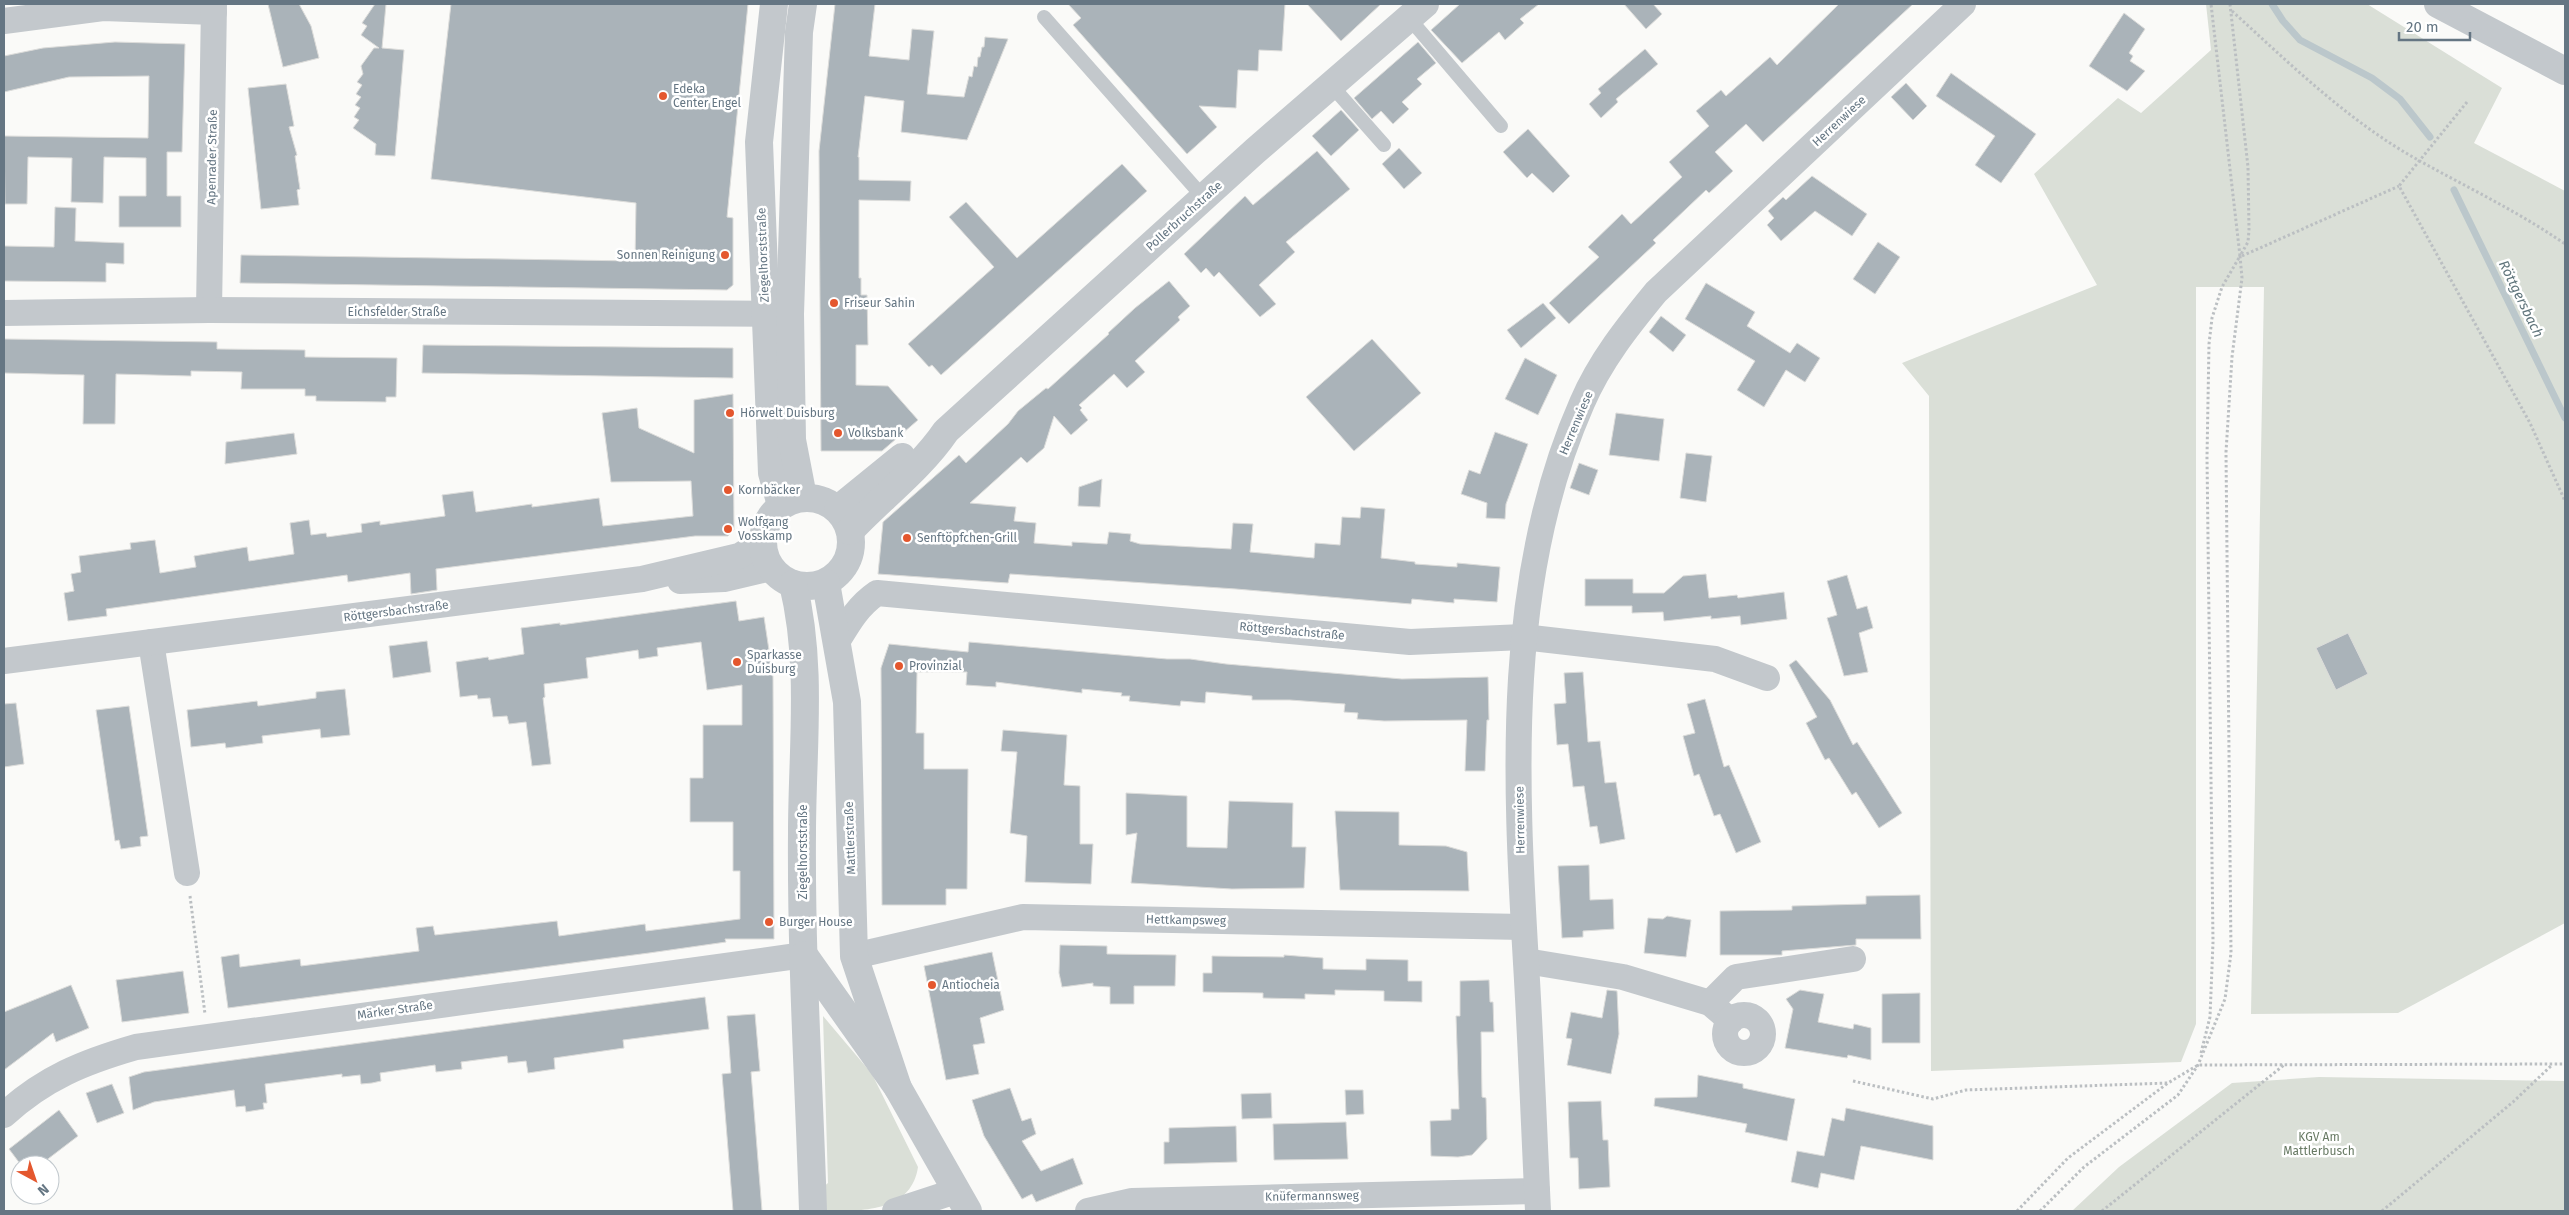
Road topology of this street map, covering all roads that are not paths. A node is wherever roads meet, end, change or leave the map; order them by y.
1 (774, 4) edge
2 (803, 4) edge
3 (1963, 4) edge
4 (2438, 4) edge
5 (214, 8) edge
6 (1417, 11) edge
7 (1044, 17) dead end
8 (4, 21) edge
9 (2565, 71) edge
10 (1331, 85) junction
11 (1501, 126) dead end
12 (1384, 145) dead end
13 (1204, 198) junction
14 (210, 310) junction
15 (4, 313) edge
16 (778, 314) junction
17 (792, 501) junction
18 (844, 520) junction
19 (762, 542) junction
20 (771, 568) junction
21 (642, 580) junction
22 (826, 583) junction
23 (793, 584) junction
24 (1522, 637) junction
25 (151, 642) junction
26 (837, 642) junction
27 (4, 661) edge
28 (1767, 678) dead end
29 (187, 873) road end
30 (1523, 927) junction
31 (804, 955) junction
32 (854, 956) junction
33 (1853, 959) dead end
34 (1526, 961) junction
35 (1710, 1003) junction
36 (1730, 1020) dead end
37 (898, 1088) junction
38 (4, 1115) edge
39 (962, 1201) edge
40 (1538, 1201) edge
41 (813, 1211) edge
42 (896, 1211) edge
43 (1088, 1211) edge

1 - 16 street, Ziegelhorststraße
2 - 16 street, Ziegelhorststraße
3 - 24 street, Herrenwiese
4 - 9 street
5 - 8 street
5 - 14 street, Apenrader Straße
6 - 10 street, Pollerbruchstraße
6 - 11 lane
7 - 13 lane
10 - 12 lane
10 - 13 street, Pollerbruchstraße
13 - 18 street, Pollerbruchstraße
14 - 15 street, Eichsfelder Straße
14 - 16 street, Eichsfelder Straße
16 - 17 street, Ziegelhorststraße
17 - 18 street
17 - 19 street
18 - 22 street
19 - 20 street
19 - 21 street, Röttgersbachstraße
20 - 21 street, Röttgersbachstraße
20 - 23 street
21 - 25 street, Röttgersbachstraße
22 - 23 street
22 - 26 street, Mattlerstraße
23 - 31 street, Ziegelhorststraße
24 - 26 street, Röttgersbachstraße
24 - 28 street, Röttgersbachstraße
24 - 30 street, Herrenwiese
25 - 27 street, Röttgersbachstraße
25 - 29 street
26 - 32 street, Mattlerstraße
30 - 32 street, Hettkampsweg
30 - 34 street, Herrenwiese
31 - 37 street, Mattlerstraße
31 - 38 street, Märker Straße
31 - 41 street, Ziegelhorststraße
32 - 37 street, Mattlerstraße
33 - 35 street
34 - 35 street
34 - 40 street, Herrenwiese
35 - 36 street
37 - 39 street, Mattlerstraße
39 - 42 street
40 - 43 street, Knüfermannsweg

